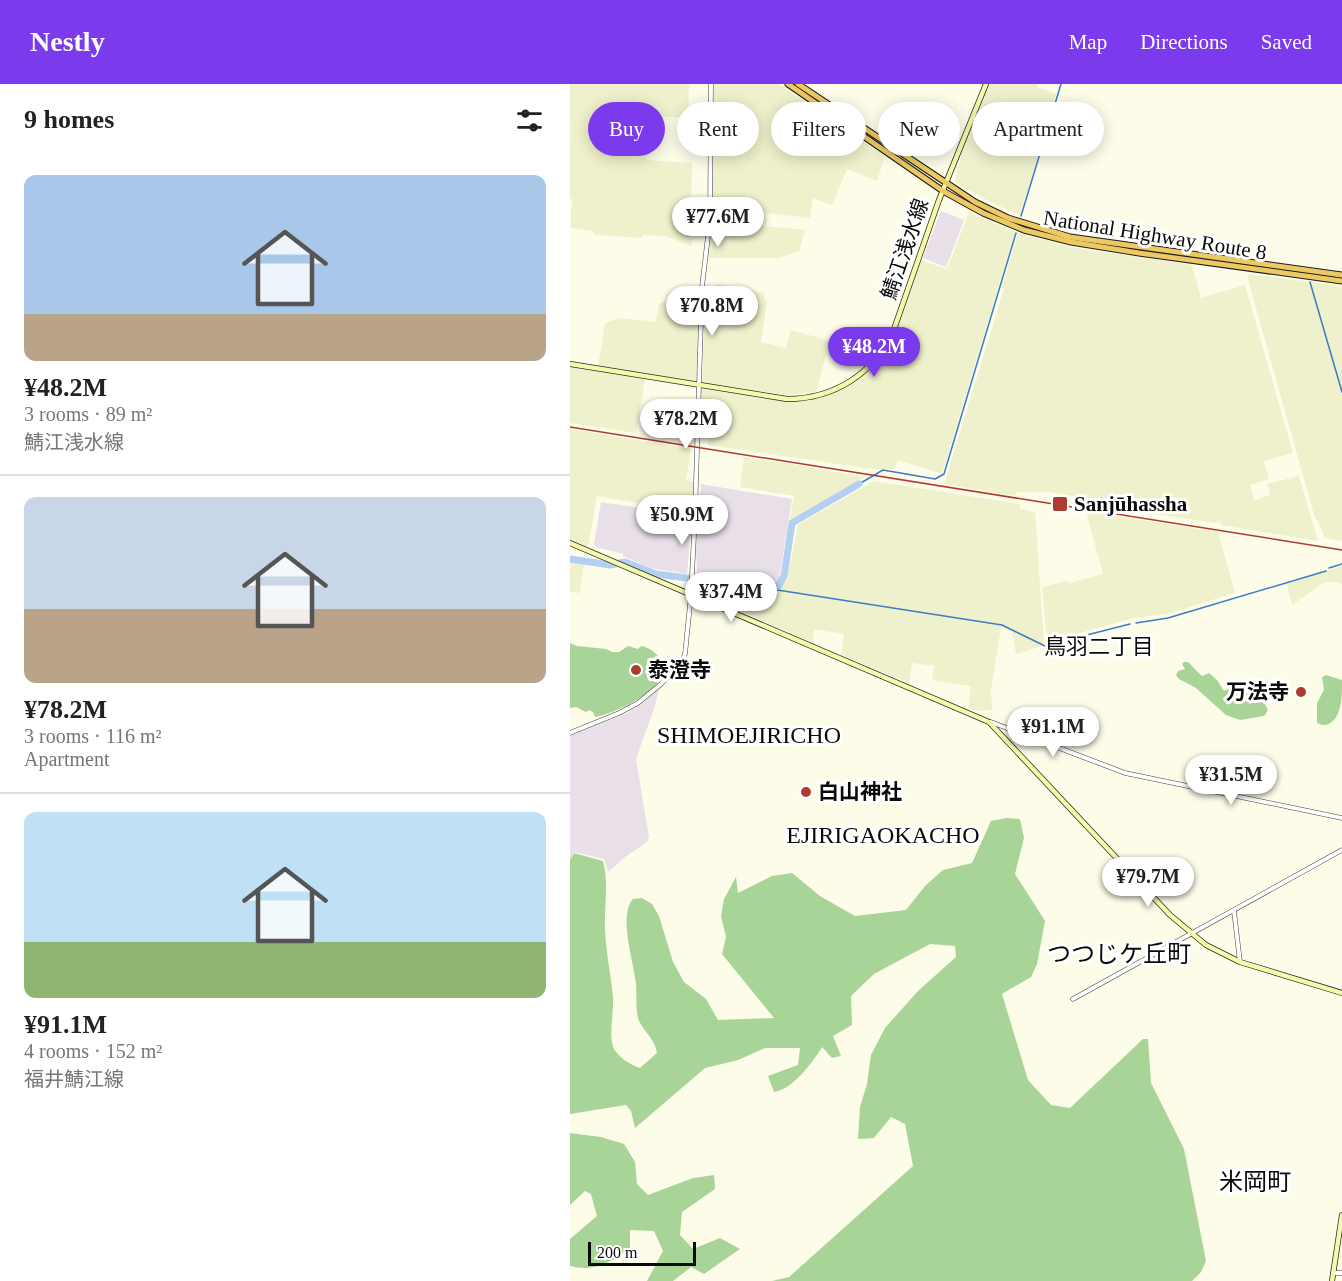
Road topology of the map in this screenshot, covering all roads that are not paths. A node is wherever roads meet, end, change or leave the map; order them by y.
1 (711, 84) edge
2 (788, 84) edge
3 (798, 84) edge
4 (987, 84) edge
5 (946, 183) junction
6 (943, 191) junction
7 (1342, 275) edge
8 (1342, 281) edge
9 (570, 364) edge
10 (699, 385) junction
11 (570, 543) edge
12 (691, 595) junction
13 (989, 722) junction
14 (570, 733) edge
15 (1342, 818) edge
16 (1342, 850) edge
17 (1234, 912) junction
18 (1192, 934) junction
19 (1240, 962) junction
20 (1342, 993) edge
21 (1073, 999) dead end
22 (1342, 1215) edge
23 (1342, 1273) edge
24 (1333, 1274) junction
25 (1332, 1281) edge

1 - 10 street
2 - 6 highway, National Highway Route 8
3 - 5 highway, National Highway Route 8
4 - 5 main road, 鯖江浅水線
5 - 6 main road, 鯖江浅水線
5 - 7 highway, National Highway Route 8
6 - 8 highway, National Highway Route 8
6 - 10 main road, 鯖江浅水線
9 - 10 main road, 鯖江浅水線
10 - 12 street
11 - 12 main road
12 - 13 main road
12 - 14 street
13 - 15 street
13 - 18 main road
16 - 17 street
17 - 18 street
17 - 19 street
18 - 19 main road
18 - 21 street
19 - 20 main road
22 - 24 main road
23 - 24 street
24 - 25 main road

